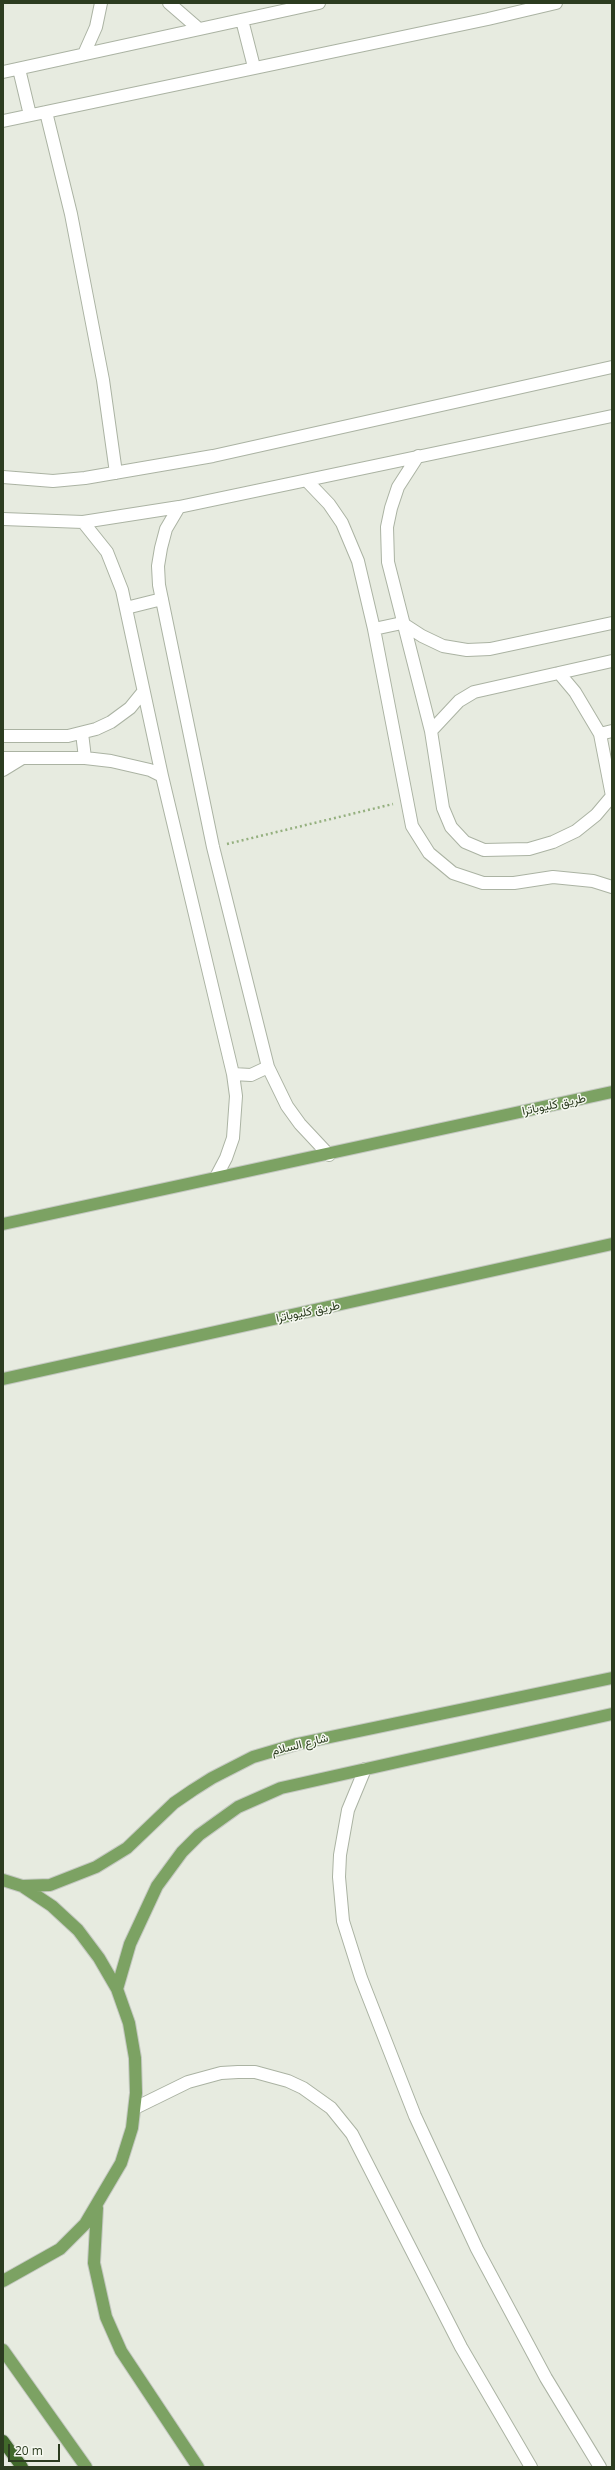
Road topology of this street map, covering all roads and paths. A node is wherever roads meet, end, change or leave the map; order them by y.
1 (101, 3) edge
2 (169, 3) edge
3 (319, 3) edge
4 (556, 3) edge
5 (242, 20) junction
6 (199, 29) junction
7 (84, 54) junction
8 (254, 67) junction
9 (19, 69) junction
10 (3, 72) edge
11 (46, 112) junction
12 (30, 115) junction
13 (3, 121) edge
14 (612, 367) edge
15 (612, 416) edge
16 (418, 456) junction
17 (116, 472) junction
18 (3, 477) edge
19 (307, 481) junction
20 (179, 507) junction
21 (3, 518) edge
22 (83, 522) junction
23 (162, 599) junction
24 (126, 608) junction
25 (402, 623) junction
26 (612, 623) edge
27 (374, 629) junction
28 (612, 661) edge
29 (559, 673) junction
30 (143, 692) junction
31 (431, 731) junction
32 (612, 731) edge
33 (82, 733) junction
34 (600, 734) junction
35 (3, 736) edge
36 (3, 758) edge
37 (85, 758) junction
38 (21, 759) junction
39 (3, 770) edge
40 (162, 776) junction
41 (612, 796) edge
42 (406, 801) junction
43 (213, 847) junction
44 (612, 887) edge
45 (268, 1067) junction
46 (233, 1074) junction
47 (612, 1092) edge
48 (329, 1155) junction
49 (216, 1177) junction
50 (3, 1224) edge
51 (612, 1244) edge
52 (3, 1379) edge
53 (612, 1678) edge
54 (612, 1714) edge
55 (365, 1769) junction
56 (3, 1880) edge
57 (22, 1886) junction
58 (117, 1989) junction
59 (135, 2108) junction
60 (97, 2206) junction
61 (3, 2281) edge
62 (3, 2350) edge
63 (3, 2441) edge
64 (22, 2467) edge
65 (86, 2467) edge
66 (198, 2467) edge
67 (530, 2467) edge
68 (600, 2467) edge

1 - 7 street
2 - 6 street
3 - 5 street
4 - 8 street
5 - 6 street
5 - 8 street
6 - 7 street
7 - 9 street
8 - 11 street
9 - 10 street
9 - 12 street
11 - 12 street
11 - 17 street
12 - 13 street
14 - 17 street
15 - 16 street
16 - 19 street
16 - 25 street
17 - 18 street
19 - 20 street
19 - 27 street
20 - 22 street
20 - 23 street
21 - 22 street
22 - 24 street
23 - 24 street
23 - 43 street
24 - 30 street
25 - 26 street
25 - 27 street
25 - 31 street
27 - 42 street
28 - 29 street
29 - 31 street
29 - 34 street
30 - 33 street
30 - 40 street
31 - 41 street
32 - 34 street
33 - 35 street
33 - 37 street
34 - 41 street
36 - 38 street
37 - 38 street
37 - 40 street
38 - 39 street
40 - 46 street
42 - 43 path
42 - 44 street
43 - 45 street
45 - 46 street
45 - 48 street
46 - 49 street
47 - 48 main road, طريق كليوباترا
48 - 49 main road, طريق كليوباترا
49 - 50 main road, طريق كليوباترا
51 - 52 main road, طريق كليوباترا
53 - 57 main road, شارع السلام
54 - 55 main road
55 - 58 main road
55 - 68 street
56 - 57 main road
57 - 58 main road
58 - 59 main road
59 - 60 main road
59 - 67 street
60 - 61 main road
60 - 66 main road
62 - 65 main road
63 - 64 highway

